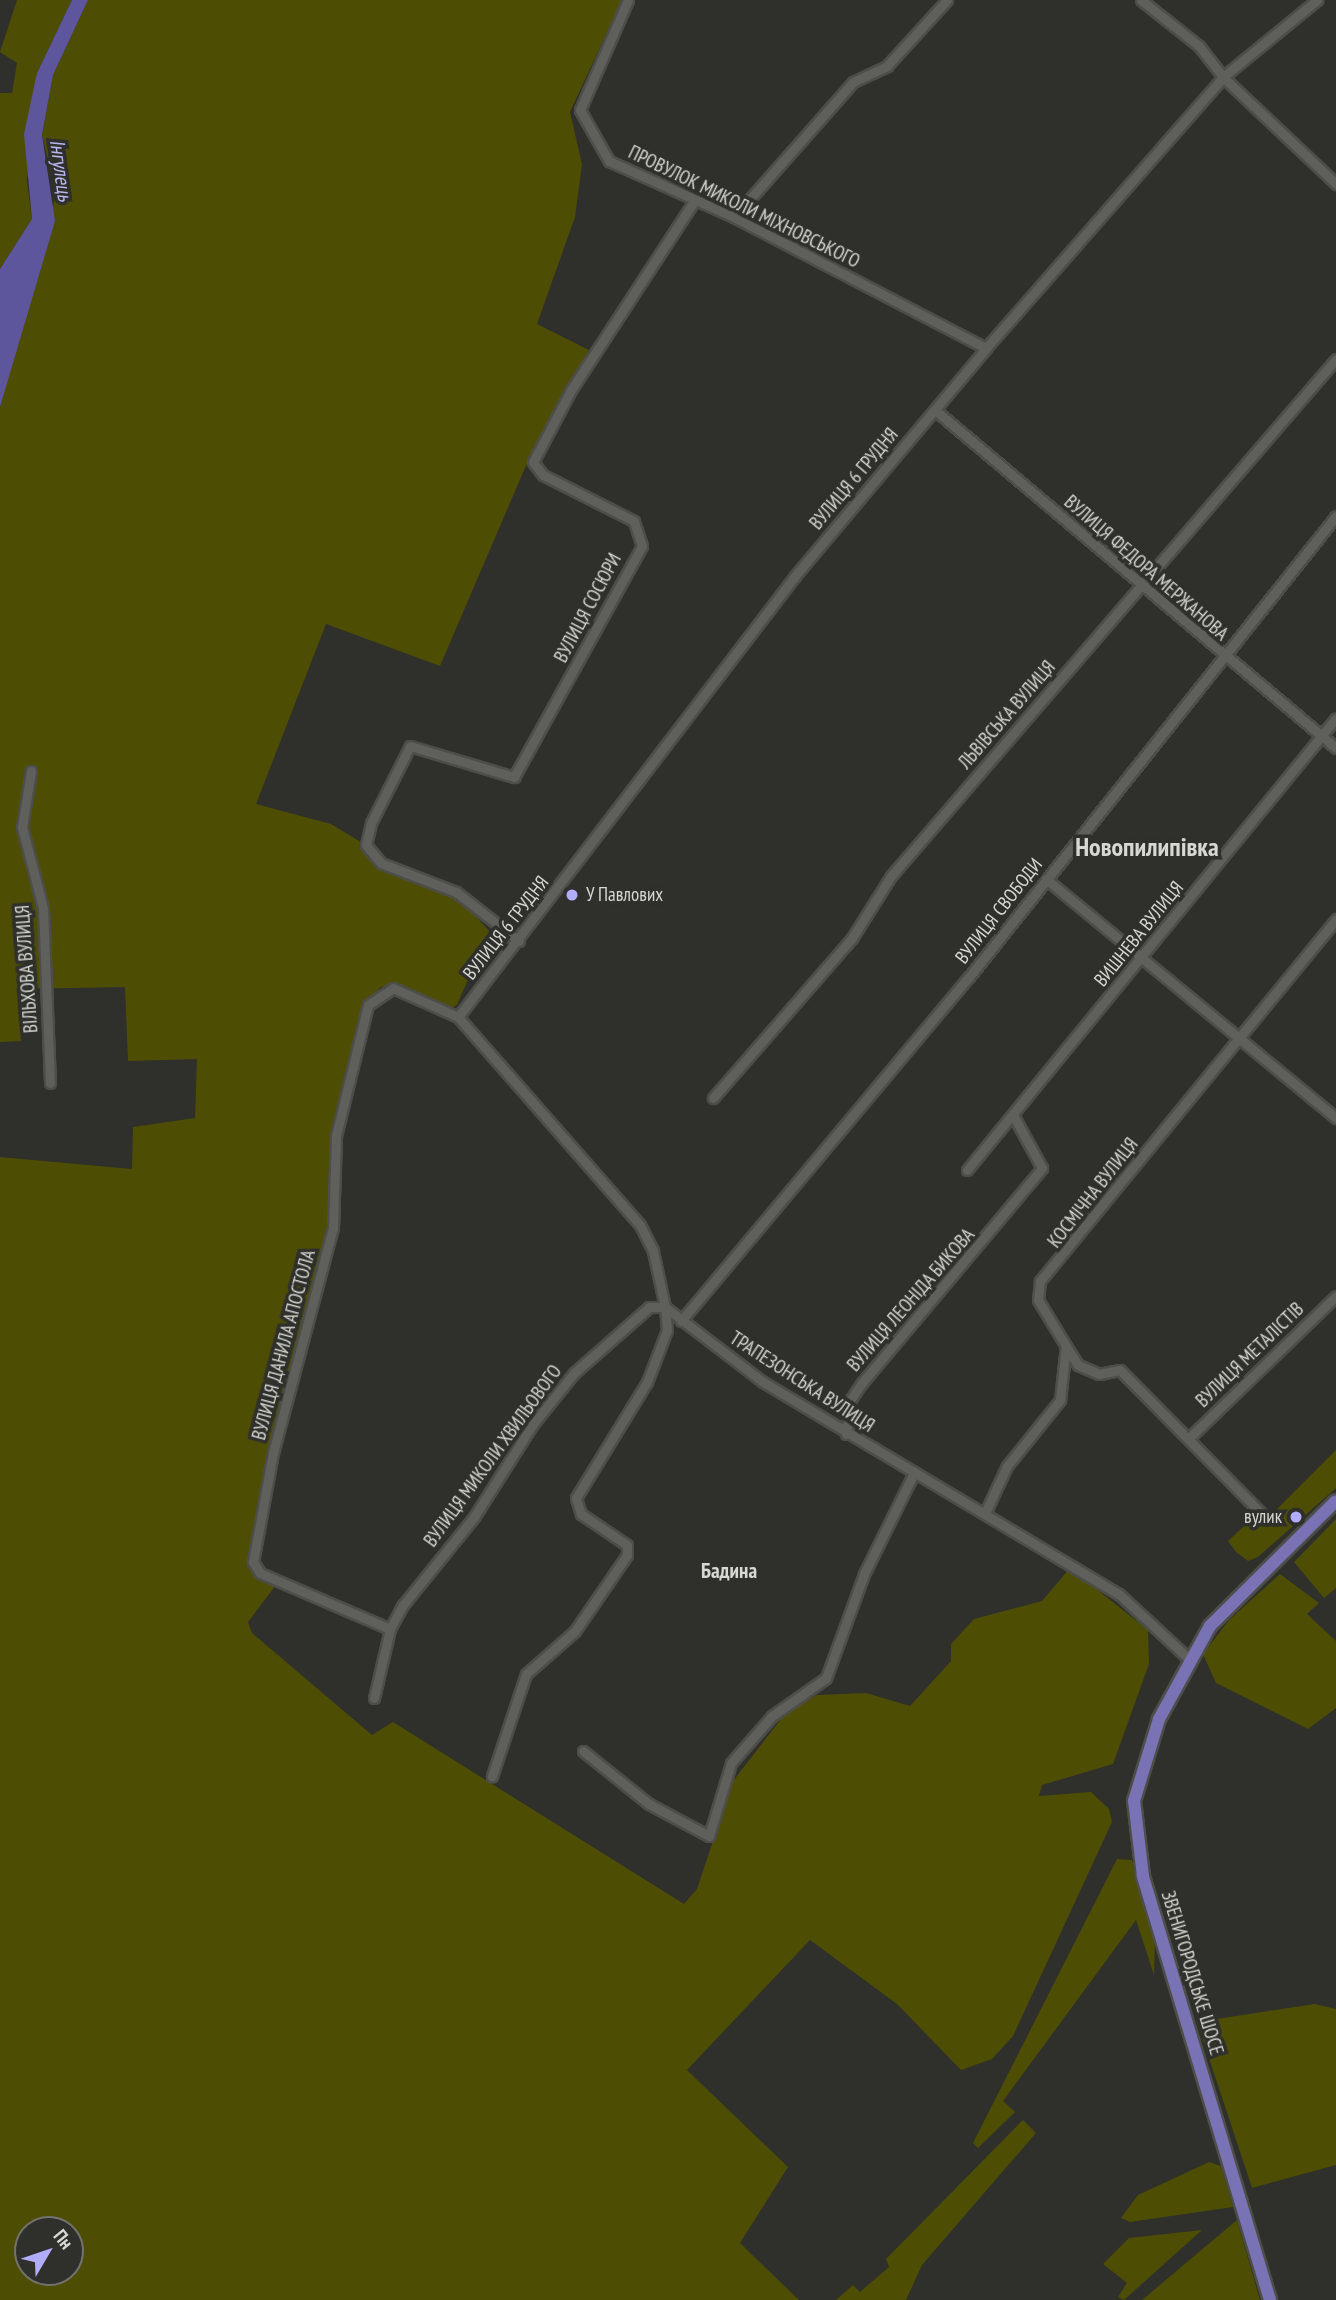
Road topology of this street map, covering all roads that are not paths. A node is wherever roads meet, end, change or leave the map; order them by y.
1 (628, 0) edge
2 (947, 0) edge
3 (1141, 0) edge
4 (1317, 0) edge
5 (1223, 78) junction
6 (1336, 184) edge
7 (693, 204) junction
8 (734, 217) junction
9 (986, 348) junction
10 (1336, 359) edge
11 (936, 410) junction
12 (1336, 516) edge
13 (1142, 586) junction
14 (1221, 657) junction
15 (1336, 718) edge
16 (1321, 736) junction
17 (1336, 748) edge
18 (31, 771) dead end
19 (1046, 879) junction
20 (1336, 919) edge
21 (519, 941) junction
22 (1142, 957) junction
23 (458, 1017) junction
24 (1241, 1036) junction
25 (50, 1083) dead end
26 (713, 1098) dead end
27 (1013, 1115) junction
28 (1336, 1118) edge
29 (967, 1170) dead end
30 (1336, 1296) edge
31 (665, 1307) junction
32 (681, 1321) junction
33 (1066, 1346) junction
34 (846, 1434) junction
35 (1189, 1438) junction
36 (914, 1472) junction
37 (1336, 1501) edge
38 (986, 1511) junction
39 (1265, 1517) dead end
40 (390, 1629) junction
41 (1189, 1659) junction
42 (374, 1698) dead end
43 (583, 1751) dead end
44 (492, 1776) dead end
45 (1270, 2300) edge

1 - 7 street, ПРОВУЛОК МИКОЛИ МІХНОВСЬКОГО
2 - 8 street
3 - 5 street
4 - 5 street, ВУЛИЦЯ 6 ГРУДНЯ
5 - 6 street
5 - 9 street, ВУЛИЦЯ 6 ГРУДНЯ
7 - 8 street, ПРОВУЛОК МИКОЛИ МІХНОВСЬКОГО
7 - 21 street, ВУЛИЦЯ СОСЮРИ
8 - 9 street, ПРОВУЛОК МИКОЛИ МІХНОВСЬКОГО
9 - 11 street, ВУЛИЦЯ 6 ГРУДНЯ
10 - 13 street, ЛЬВІВСЬКА ВУЛИЦЯ
11 - 13 street, ВУЛИЦЯ ФЕДОРА МЕРЖАНОВА
11 - 21 street, ВУЛИЦЯ 6 ГРУДНЯ
12 - 14 street, ВУЛИЦЯ СВОБОДИ
13 - 14 street, ВУЛИЦЯ ФЕДОРА МЕРЖАНОВА
13 - 26 street, ЛЬВІВСЬКА ВУЛИЦЯ
14 - 16 street, ВУЛИЦЯ ФЕДОРА МЕРЖАНОВА
14 - 19 street, ВУЛИЦЯ СВОБОДИ
15 - 16 street, ВИШНЕВА ВУЛИЦЯ
16 - 17 street, ВУЛИЦЯ ФЕДОРА МЕРЖАНОВА
16 - 22 street, ВИШНЕВА ВУЛИЦЯ
18 - 25 street, ВІЛЬХОВА ВУЛИЦЯ
19 - 22 street
19 - 32 street, ВУЛИЦЯ СВОБОДИ
20 - 24 street, КОСМІЧНА ВУЛИЦЯ
21 - 23 street, ВУЛИЦЯ 6 ГРУДНЯ
22 - 24 street
22 - 27 street, ВИШНЕВА ВУЛИЦЯ
23 - 31 street
23 - 40 street, ВУЛИЦЯ ДАНИЛА АПОСТОЛА
24 - 28 street
24 - 33 street, КОСМІЧНА ВУЛИЦЯ
27 - 29 street, ВИШНЕВА ВУЛИЦЯ
27 - 34 street, ВУЛИЦЯ ЛЕОНІДА БИКОВА
30 - 35 street, ВУЛИЦЯ МЕТАЛІСТІВ
31 - 32 street, ТРАПЕЗОНСЬКА ВУЛИЦЯ
31 - 40 street, ВУЛИЦЯ МИКОЛИ ХВИЛЬОВОГО
31 - 44 street
32 - 34 street, ТРАПЕЗОНСЬКА ВУЛИЦЯ
33 - 35 street, КОСМІЧНА ВУЛИЦЯ
33 - 38 street
34 - 36 street, ТРАПЕЗОНСЬКА ВУЛИЦЯ
35 - 39 street
36 - 38 street, ТРАПЕЗОНСЬКА ВУЛИЦЯ
36 - 43 street
37 - 41 main road, ЗВЕНИГОРОДСЬКЕ ШОСЕ
38 - 41 street, ТРАПЕЗОНСЬКА ВУЛИЦЯ
40 - 42 street, ВУЛИЦЯ МИКОЛИ ХВИЛЬОВОГО
41 - 45 main road, ЗВЕНИГОРОДСЬКЕ ШОСЕ

